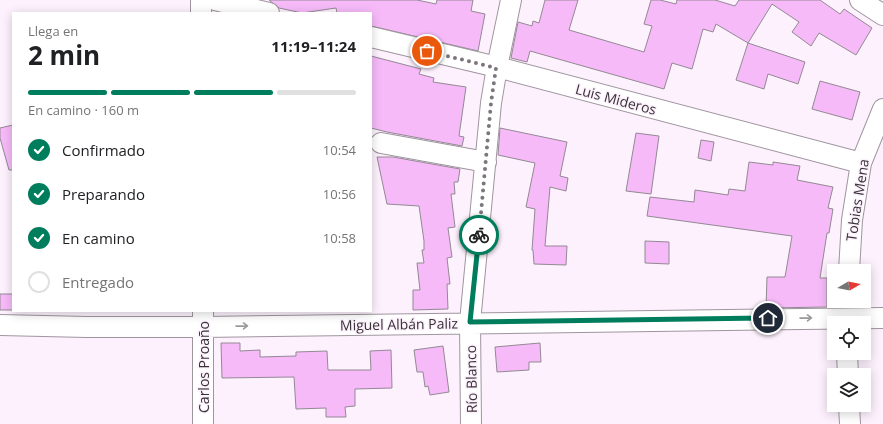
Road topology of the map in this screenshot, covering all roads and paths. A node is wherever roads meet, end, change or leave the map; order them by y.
1 (201, 0) edge
2 (215, 0) edge
3 (511, 0) edge
4 (860, 0) edge
5 (201, 12) edge
6 (265, 12) edge
7 (883, 16) edge
8 (372, 37) edge
9 (496, 68) junction
10 (883, 109) edge
11 (382, 143) dead end
12 (486, 162) junction
13 (861, 163) junction
14 (849, 264) edge
15 (846, 314) edge
16 (883, 318) edge
17 (203, 319) edge
18 (470, 322) junction
19 (0, 325) edge
20 (849, 412) edge
21 (203, 424) edge
22 (472, 424) edge
23 (850, 424) edge

1 - 5 street
2 - 6 street
3 - 9 street, Río Blanco
4 - 7 street
8 - 9 street, Luis Mideros
9 - 12 street, Río Blanco
9 - 13 street, Luis Mideros
10 - 13 street, Tobias Mena
11 - 12 street
12 - 18 street, Río Blanco
13 - 14 street, Tobias Mena
15 - 16 street, Miguel Albán Paliz
18 -> 15 street, Miguel Albán Paliz
17 -> 18 street, Miguel Albán Paliz
17 - 19 street, Miguel Albán Paliz
17 - 21 street, Carlos Proaño
18 - 22 street, Río Blanco
20 - 23 street

